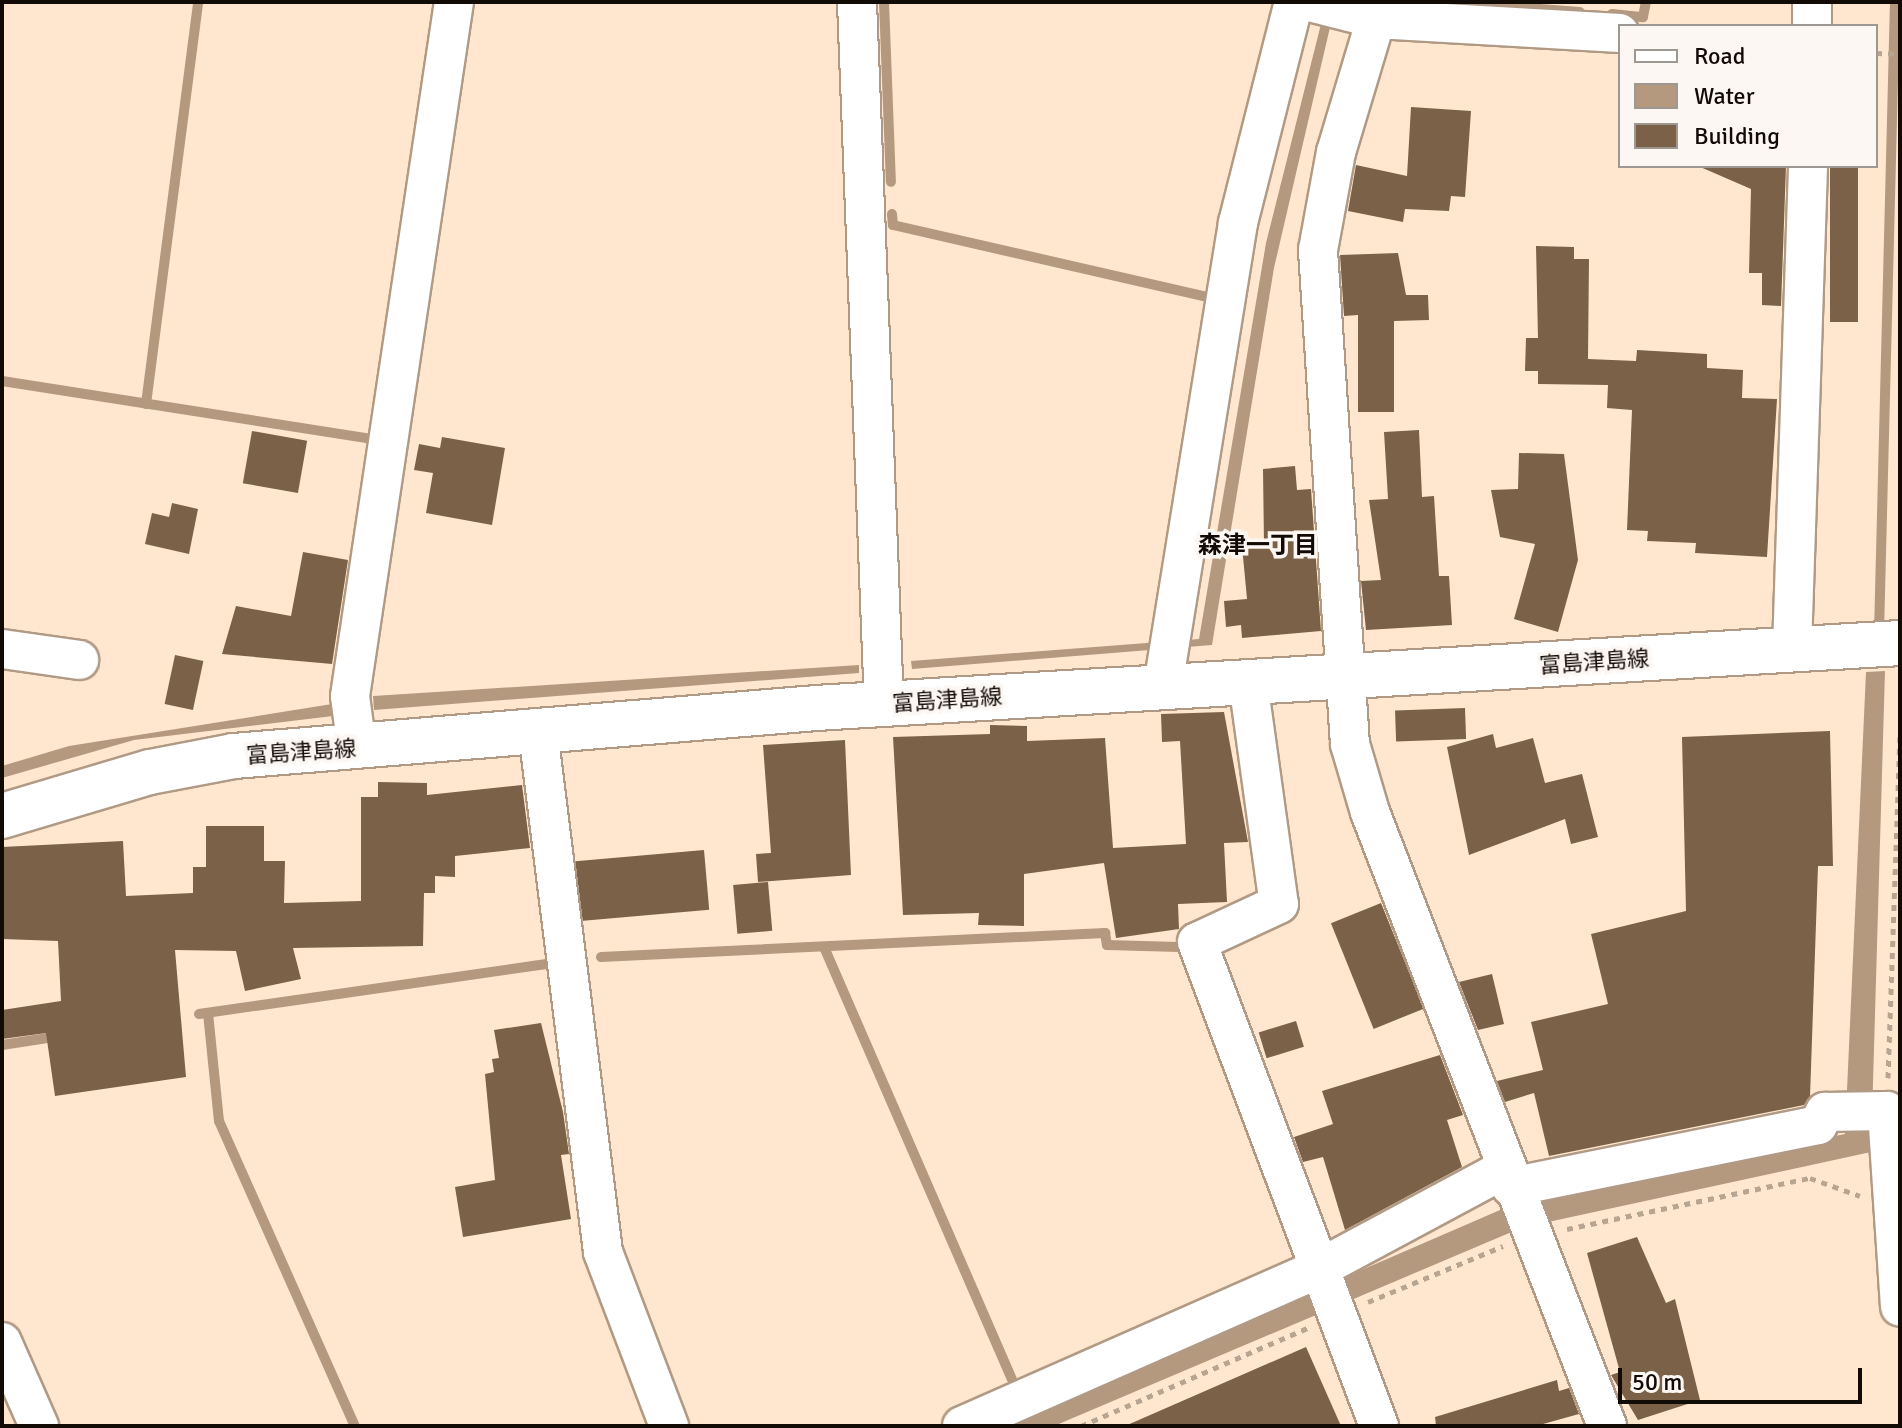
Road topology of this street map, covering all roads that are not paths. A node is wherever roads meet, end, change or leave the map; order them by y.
1 (454, 2) edge
2 (857, 2) edge
3 (1812, 2) edge
4 (1316, 7) edge
5 (1454, 13) edge
6 (1376, 19) junction
7 (1812, 24) edge
8 (1618, 33) edge
9 (1808, 168) edge
10 (1900, 643) edge
11 (2, 649) edge
12 (1792, 649) junction
13 (1168, 658) junction
14 (79, 660) dead end
15 (1343, 678) junction
16 (1248, 682) junction
17 (884, 704) junction
18 (538, 732) junction
19 (357, 748) junction
20 (2, 816) edge
21 (1518, 1204) junction
22 (1329, 1293) junction
23 (1900, 1307) edge
24 (2, 1342) edge
25 (39, 1426) edge
26 (669, 1426) edge
27 (962, 1426) edge
28 (1379, 1426) edge
29 (1607, 1426) edge

1 - 19 street
2 - 17 street
3 - 7 street
4 - 6 street
4 - 13 street
5 - 6 street
5 - 8 street
6 - 15 street
9 - 12 street
10 - 12 main road, 富島津島線
11 - 14 street
12 - 15 main road, 富島津島線
13 - 16 main road, 富島津島線
13 - 17 main road, 富島津島線
15 - 16 main road, 富島津島線
15 - 21 street
16 - 22 street
17 - 18 main road, 富島津島線
18 - 19 main road, 富島津島線
18 - 26 street
19 - 20 main road, 富島津島線
21 - 22 street
21 - 23 street
21 - 29 street
22 - 27 street
22 - 28 street
24 - 25 street

